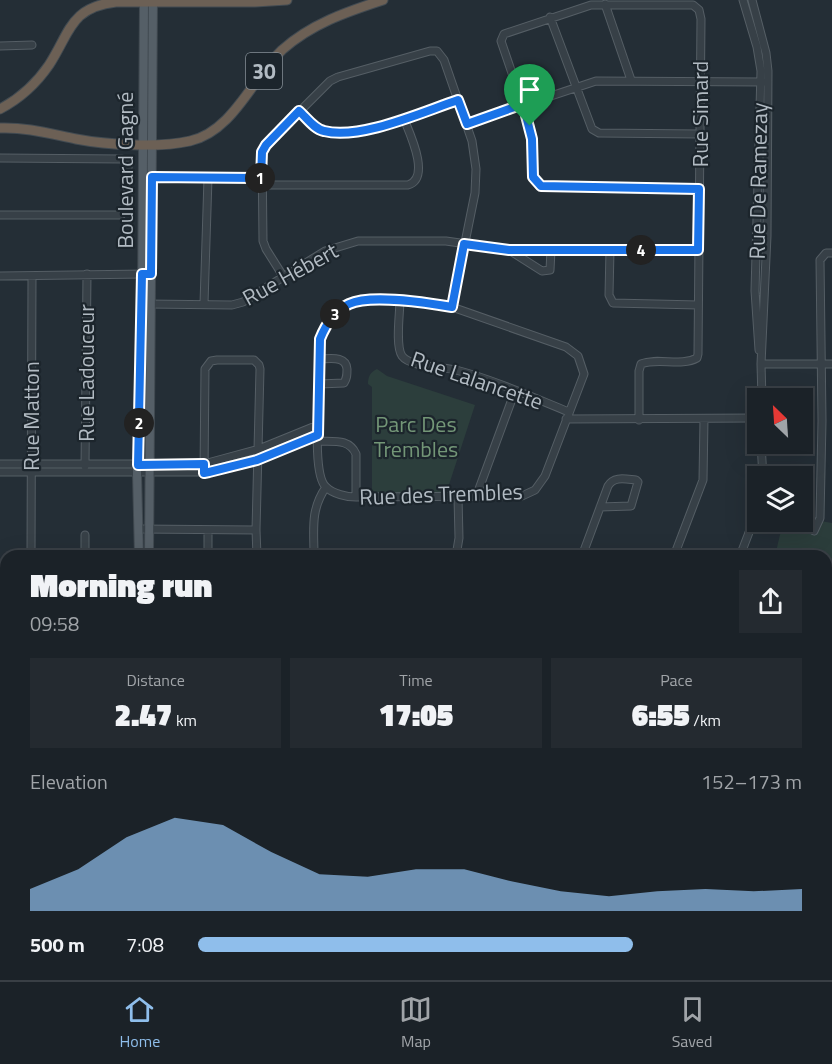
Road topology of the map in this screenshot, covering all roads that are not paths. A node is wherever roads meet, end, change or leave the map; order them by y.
1 (287, 0) edge
2 (383, 0) edge
3 (743, 0) edge
4 (752, 0) edge
5 (148, 1) edge
6 (605, 4) junction
7 (550, 17) junction
8 (32, 45) dead end
9 (0, 46) edge
10 (631, 80) junction
11 (700, 80) junction
12 (764, 82) junction
13 (575, 86) junction
14 (458, 100) junction
15 (523, 104) junction
16 (0, 109) edge
17 (299, 111) junction
18 (404, 119) junction
19 (467, 124) junction
20 (0, 128) edge
21 (699, 134) junction
22 (147, 144) junction
23 (0, 158) edge
24 (768, 167) junction
25 (757, 168) junction
26 (152, 177) junction
27 (208, 178) junction
28 (261, 181) junction
29 (699, 189) junction
30 (0, 215) edge
31 (464, 244) junction
32 (766, 245) junction
33 (756, 246) junction
34 (509, 250) junction
35 (550, 250) junction
36 (610, 250) junction
37 (698, 250) junction
38 (832, 253) edge
39 (87, 274) junction
40 (146, 274) junction
41 (0, 276) edge
42 (32, 276) junction
43 (283, 276) junction
44 (400, 300) junction
45 (146, 304) junction
46 (204, 304) junction
47 (698, 305) junction
48 (452, 307) junction
49 (319, 359) junction
50 (761, 364) junction
51 (821, 364) junction
52 (832, 364) edge
53 (320, 384) junction
54 (762, 388) edge
55 (515, 391) junction
56 (568, 416) junction
57 (747, 418) edge
58 (704, 419) junction
59 (639, 420) junction
60 (318, 425) junction
61 (318, 438) junction
62 (259, 449) junction
63 (257, 460) junction
64 (0, 464) edge
65 (204, 464) junction
66 (31, 468) junction
67 (86, 468) junction
68 (138, 469) junction
69 (149, 470) junction
70 (0, 472) edge
71 (204, 473) junction
72 (326, 487) junction
73 (356, 497) junction
74 (458, 497) junction
75 (476, 497) junction
76 (600, 507) junction
77 (139, 529) junction
78 (149, 530) junction
79 (208, 530) junction
80 (256, 530) junction
81 (814, 531) dead end
82 (749, 532) edge
83 (85, 535) dead end
84 (31, 550) edge
85 (85, 550) edge
86 (139, 550) edge
87 (149, 550) edge
88 (208, 550) edge
89 (257, 550) edge
90 (314, 550) edge
91 (457, 550) edge
92 (584, 550) edge
93 (676, 550) edge
94 (742, 550) edge

1 - 5 highway
2 - 22 highway, 30
3 - 12 street, Rue De Ramezay
4 - 12 street, Rue De Ramezay
5 - 16 highway
5 - 22 main road, Boulevard Gagné
6 - 7 street
6 - 10 street
6 - 11 street, Rue Simard
7 - 13 street
7 - 15 street
8 - 9 street
10 - 11 street
10 - 13 street
11 - 12 street
11 - 21 street, Rue Simard
12 - 24 street, Rue De Ramezay
12 - 25 street, Rue De Ramezay
13 - 15 street
13 - 21 street
14 - 17 street
14 - 18 street
14 - 19 street
15 - 19 street
15 - 29 street
17 - 18 street
17 - 28 street
18 - 28 street
19 - 31 street
20 - 22 highway, 30
21 - 29 street, Rue Simard
22 - 26 main road, Boulevard Gagné
22 - 40 main road, Boulevard Gagné
23 - 30 street
24 - 25 street
24 - 32 street, Rue De Ramezay
25 - 33 street, Rue De Ramezay
26 - 27 street
26 - 40 main road, Boulevard Gagné
27 - 28 street
27 - 46 street
28 - 43 street
29 - 37 street, Rue Simard
31 - 34 street, Rue Hébert
31 - 43 street, Rue Hébert
31 - 48 street
32 - 33 street
32 - 50 street, Rue De Ramezay
33 - 50 street, Rue De Ramezay
34 - 35 street, Rue Hébert
34 - 35 street, Rue Hébert
35 - 36 street, Rue Hébert
36 - 37 street, Rue Hébert
36 - 47 street
37 - 47 street, Rue Simard
38 - 51 street
39 - 40 street
39 - 42 street
39 - 67 street, Rue Ladouceur
40 - 45 main road, Boulevard Gagné
41 - 42 street
42 - 66 street, Rue Matton
43 - 46 street, Rue Hébert
44 - 48 street, Rue des Trembles
44 - 49 street, Rue des Trembles
44 - 55 street, Rue Lalancette
45 - 46 street, Rue Hébert
45 - 68 main road, Boulevard Gagné
45 - 69 main road, Boulevard Gagné
47 - 59 street, Rue Simard
48 - 56 street, Rue des Trembles
49 - 53 street, Rue des Trembles
49 - 53 street
50 - 51 street
50 - 54 street, Rue De Ramezay
51 - 52 street
51 - 81 street
53 - 60 street, Rue des Trembles
55 - 56 street, Rue Lalancette
55 - 75 street
56 - 59 street
56 - 75 street, Rue des Trembles
57 - 58 street
58 - 59 street
58 - 93 street
60 - 61 street, Rue des Trembles
60 - 62 street
61 - 63 street
61 - 72 street, Rue des Trembles
61 - 73 street
62 - 63 street
62 - 65 street
62 - 65 street
63 - 71 street
63 - 80 street
64 - 66 street
65 - 69 street
65 - 71 street
66 - 67 street
66 - 70 street
66 - 84 street, Rue Matton
67 - 68 street
68 - 69 street
68 - 77 main road, Boulevard Gagné
69 - 71 street
69 - 78 main road, Boulevard Gagné
72 - 73 street, Rue des Trembles
72 - 90 street
73 - 74 street, Rue des Trembles
74 - 75 street, Rue des Trembles
74 - 91 street
76 - 76 street
76 - 92 street
77 - 78 street
77 - 86 main road, Boulevard Gagné
78 - 79 street
78 - 87 main road, Boulevard Gagné
79 - 80 street
79 - 88 street
80 - 89 street
82 - 94 street
83 - 85 street

